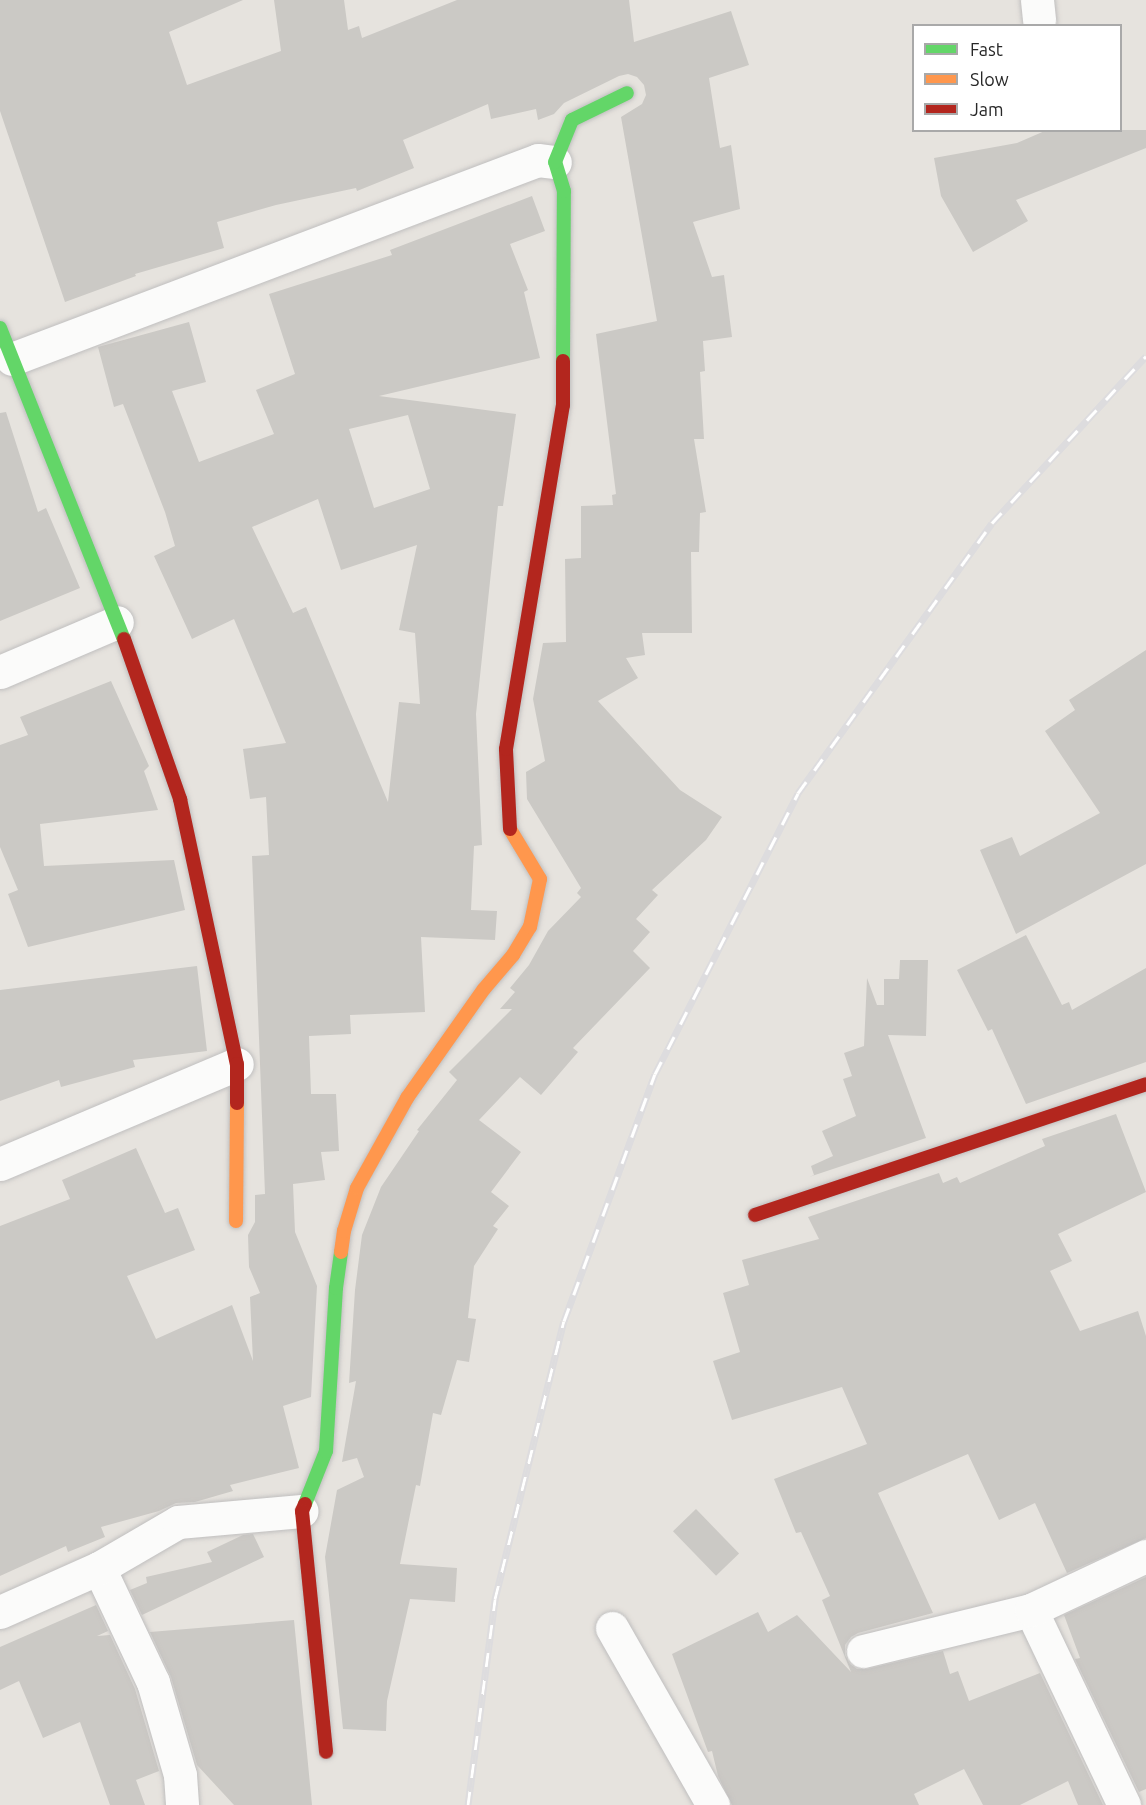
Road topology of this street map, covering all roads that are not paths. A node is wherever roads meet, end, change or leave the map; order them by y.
1 (627, 93) dead end
2 (555, 162) junction
3 (0, 328) edge
4 (12, 359) junction
5 (117, 622) junction
6 (0, 672) edge
7 (237, 1064) junction
8 (1146, 1084) edge
9 (0, 1164) edge
10 (755, 1215) dead end
11 (236, 1221) dead end
12 (302, 1511) junction
13 (1146, 1556) edge
14 (99, 1568) junction
15 (1030, 1610) junction
16 (0, 1612) edge
17 (612, 1628) dead end
18 (863, 1651) dead end
19 (326, 1752) dead end
20 (182, 1805) edge
21 (713, 1805) edge
22 (1124, 1805) edge

1 - 2 street
2 - 4 street
2 - 12 street
3 - 4 street
4 - 5 street
5 - 6 street
5 - 7 street
7 - 9 street
7 - 11 street
8 - 10 street
12 - 14 street
12 - 19 street
13 - 15 street
14 - 16 street
14 - 20 street
15 - 18 street
15 - 22 street
17 - 21 street

